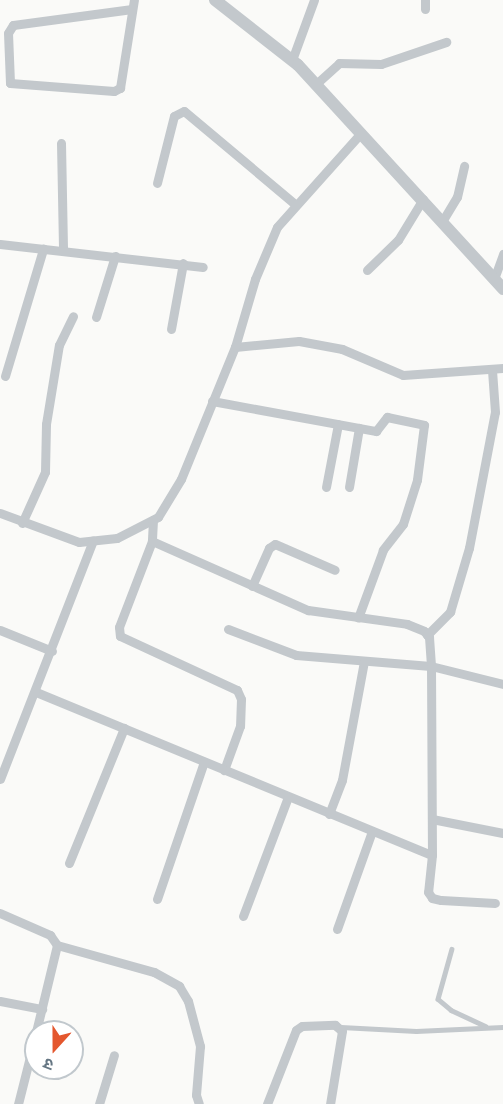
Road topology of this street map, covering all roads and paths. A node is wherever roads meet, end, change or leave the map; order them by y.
1 (215, 0) edge
2 (314, 0) edge
3 (133, 4) edge
4 (446, 42) dead end
5 (4, 58) edge
6 (292, 60) junction
7 (316, 84) junction
8 (361, 133) junction
9 (61, 143) dead end
10 (464, 166) dead end
11 (157, 183) dead end
12 (423, 199) junction
13 (295, 204) junction
14 (443, 220) junction
15 (0, 244) edge
16 (43, 249) junction
17 (63, 251) junction
18 (503, 254) edge
19 (115, 256) junction
20 (183, 263) junction
21 (202, 267) dead end
22 (367, 270) dead end
23 (494, 279) junction
24 (503, 289) edge
25 (73, 316) dead end
26 (96, 317) dead end
27 (171, 329) dead end
28 (235, 347) junction
29 (503, 368) edge
30 (492, 370) junction
31 (5, 376) dead end
32 (212, 401) junction
33 (338, 424) junction
34 (359, 428) junction
35 (326, 487) dead end
36 (349, 487) dead end
37 (0, 513) edge
38 (153, 520) junction
39 (22, 523) junction
40 (93, 541) junction
41 (152, 541) junction
42 (335, 570) dead end
43 (252, 586) junction
44 (358, 618) junction
45 (0, 630) edge
46 (228, 630) dead end
47 (428, 635) junction
48 (52, 651) junction
49 (364, 661) junction
50 (431, 666) junction
51 (503, 684) edge
52 (36, 692) junction
53 (123, 728) junction
54 (204, 762) junction
55 (224, 770) junction
56 (0, 779) edge
57 (288, 797) junction
58 (330, 814) junction
59 (432, 819) junction
60 (372, 831) junction
61 (503, 833) edge
62 (432, 855) junction
63 (69, 863) dead end
64 (157, 899) dead end
65 (495, 903) dead end
66 (0, 913) edge
67 (243, 916) dead end
68 (337, 929) dead end
69 (57, 945) junction
70 (452, 949) dead end
71 (0, 1001) edge
72 (42, 1009) junction
73 (39, 1020) edge
74 (341, 1027) junction
75 (488, 1027) junction
76 (503, 1027) edge
77 (114, 1055) dead end
78 (24, 1080) edge
79 (18, 1104) edge
80 (99, 1104) edge
81 (199, 1104) edge
82 (267, 1104) edge
83 (330, 1104) edge

1 - 6 street
2 - 6 street
3 - 5 street
3 - 5 street
4 - 7 street
6 - 7 street
7 - 8 street
8 - 12 street
8 - 13 street
9 - 17 street
10 - 14 street
11 - 13 street
12 - 14 street
12 - 22 street
13 - 28 street
14 - 23 street
15 - 16 street
16 - 17 street
16 - 31 street
17 - 19 street
18 - 23 street
19 - 20 street
19 - 26 street
20 - 21 street
20 - 27 street
23 - 24 street
25 - 39 street
28 - 30 street
28 - 32 street
29 - 30 street
30 - 47 street
32 - 33 street
32 - 38 street
33 - 34 street
33 - 35 street
34 - 36 street
34 - 44 street
37 - 39 street
38 - 40 street
38 - 41 street
39 - 40 street
40 - 48 street
41 - 43 street
41 - 55 street
42 - 43 street
43 - 44 street
44 - 47 street
45 - 48 street
46 - 49 street
47 - 50 street
48 - 52 street
49 - 50 street
49 - 58 street
50 - 51 street
50 - 59 street
52 - 53 street
52 - 56 street
53 - 54 street
53 - 63 street
54 - 55 street
54 - 64 street
55 - 57 street
57 - 58 street
57 - 67 street
58 - 60 street
59 - 61 street
59 - 62 street
60 - 62 street
60 - 68 street
62 - 65 street
66 - 69 street
69 - 72 street
69 - 81 street
70 - 75 lane
71 - 72 street
72 - 73 street
74 - 75 lane
74 - 82 street
74 - 83 street
75 - 76 lane
77 - 80 street
78 - 79 street

